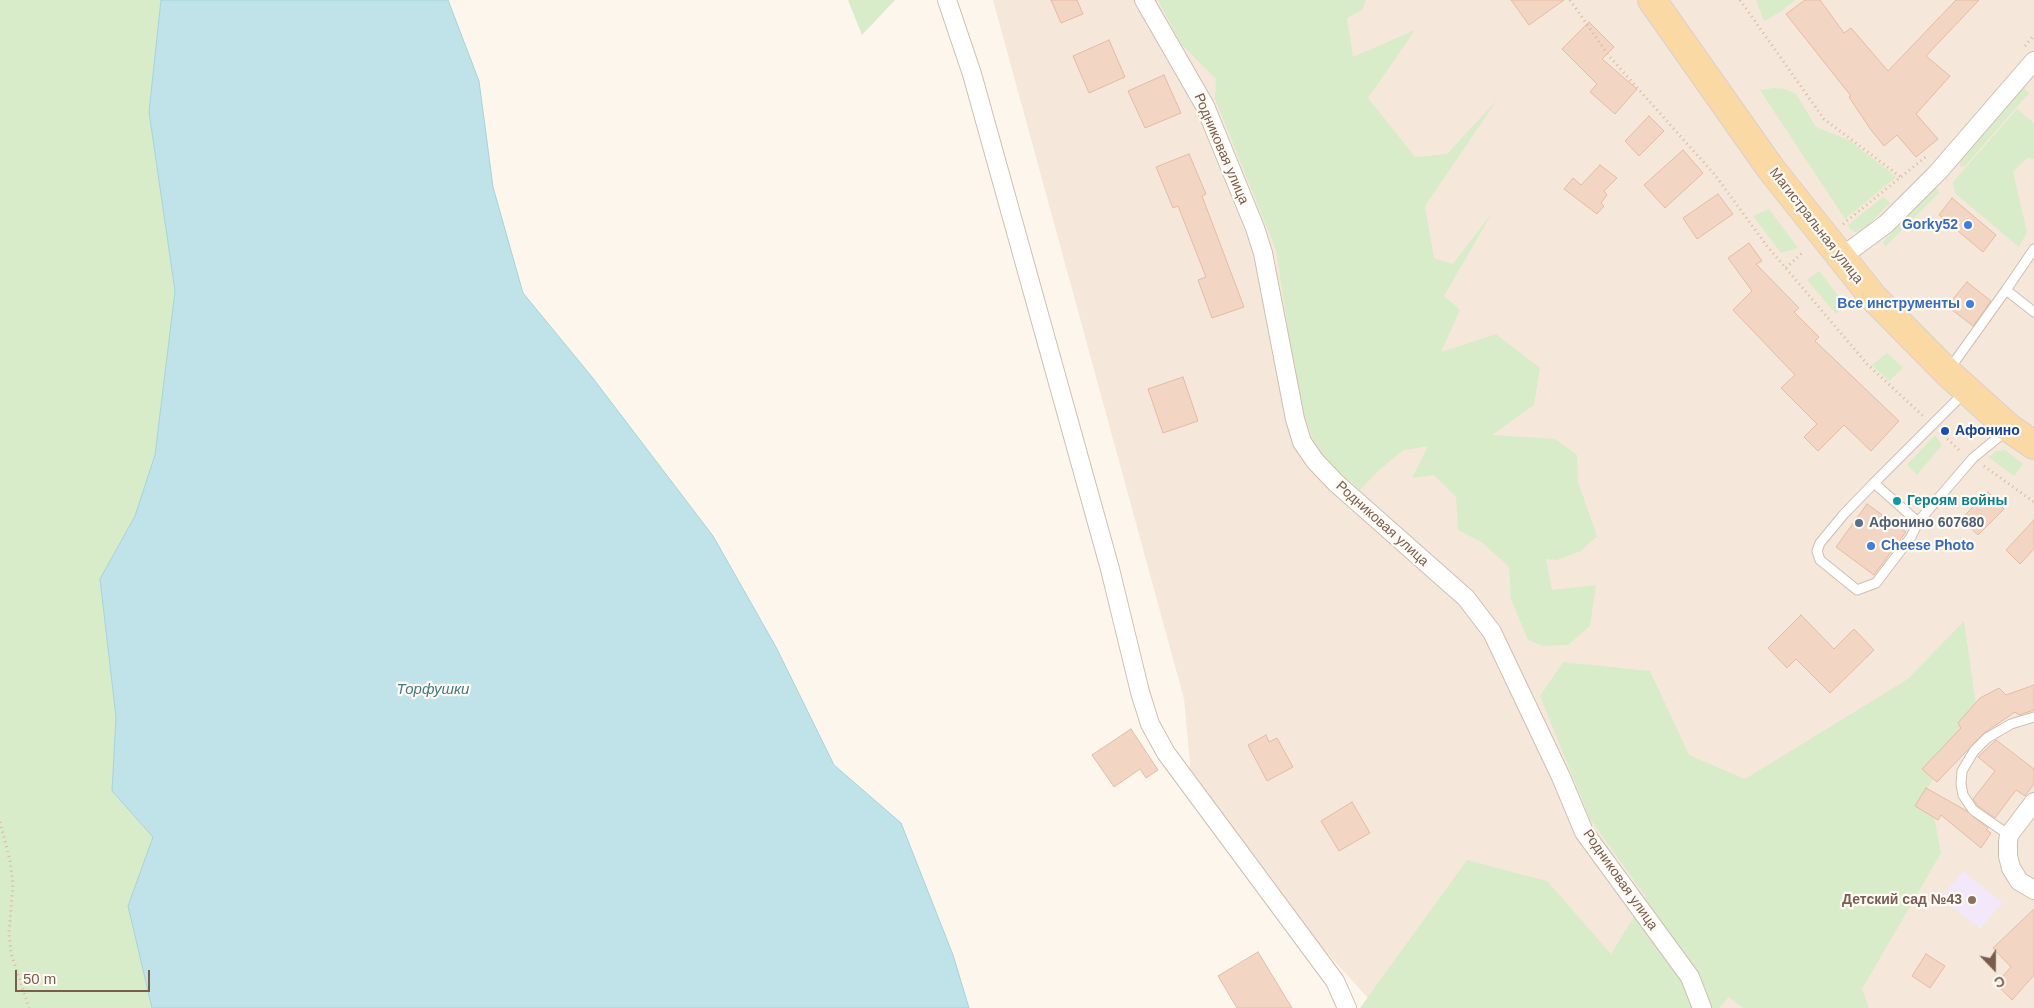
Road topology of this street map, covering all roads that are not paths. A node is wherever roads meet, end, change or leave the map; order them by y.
1 (946, 0) edge
2 (1144, 0) edge
3 (1652, 0) edge
4 (2034, 61) edge
5 (2034, 249) edge
6 (1840, 258) junction
7 (2006, 290) junction
8 (2034, 312) edge
9 (1957, 381) junction
10 (2009, 428) junction
11 (2034, 445) edge
12 (1874, 483) junction
13 (1918, 522) junction
14 (2034, 717) edge
15 (2034, 802) edge
16 (2008, 838) junction
17 (2034, 890) edge
18 (1347, 1008) edge
19 (1702, 1008) edge

1 - 18 street
2 - 19 street, Родниковая улица
3 - 6 main road, Магистральная улица
4 - 6 street
5 - 7 lane
6 - 9 main road, Магистральная улица
7 - 8 lane
7 - 9 lane
9 - 10 main road, Магистральная улица
9 - 12 lane
10 - 11 main road, Магистральная улица
10 - 13 lane
12 - 13 lane
12 - 13 lane
14 - 16 lane
15 - 16 street
16 - 17 street

